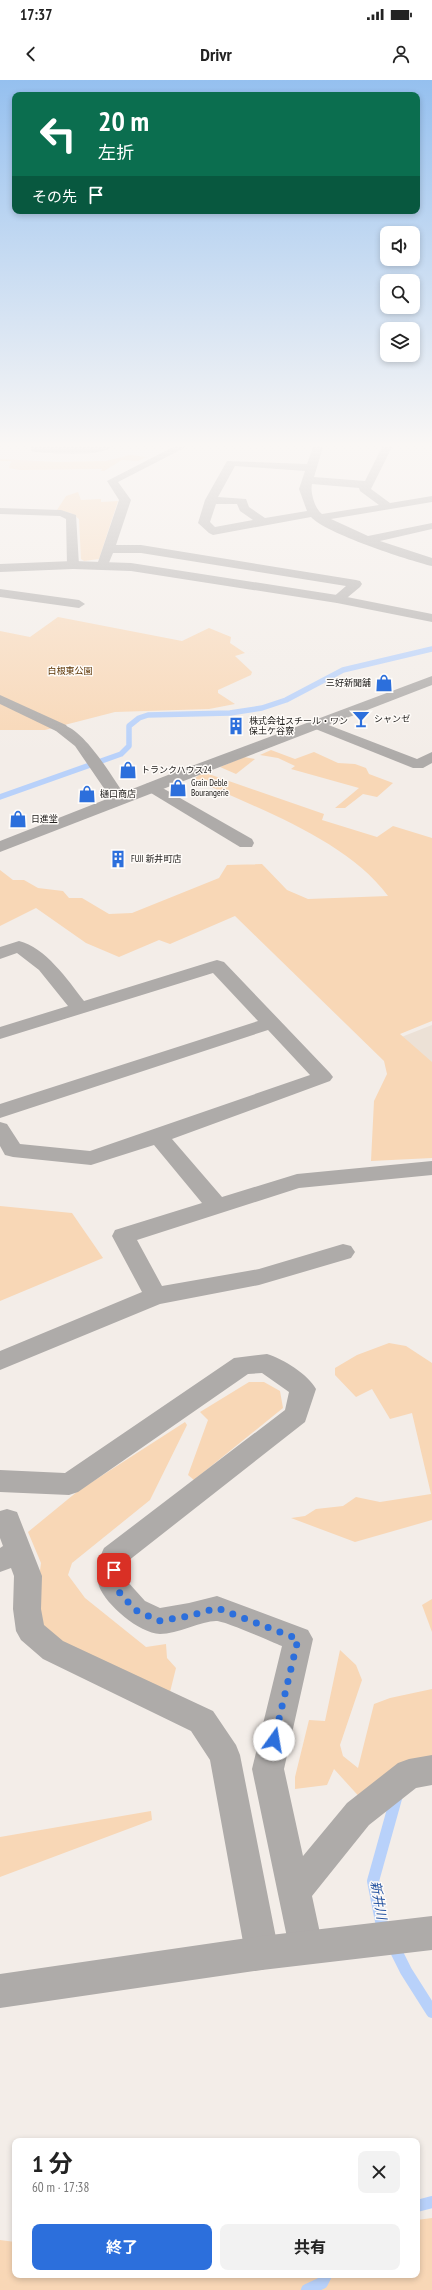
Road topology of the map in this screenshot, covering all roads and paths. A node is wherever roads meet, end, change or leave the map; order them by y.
1 (73, 550) edge
2 (107, 550) edge
3 (148, 550) edge
4 (392, 550) edge
5 (432, 562) edge
6 (73, 565) junction
7 (103, 565) junction
8 (0, 568) edge
9 (0, 593) edge
10 (337, 599) junction
11 (78, 604) dead end
12 (432, 618) edge
13 (432, 680) edge
14 (0, 699) edge
15 (318, 725) junction
16 (432, 757) edge
17 (152, 787) junction
18 (120, 800) junction
19 (246, 843) dead end
20 (0, 847) edge
21 (0, 953) edge
22 (80, 1008) junction
23 (271, 1023) junction
24 (0, 1033) edge
25 (0, 1111) edge
26 (0, 1128) edge
27 (158, 1136) junction
28 (432, 1168) edge
29 (217, 1206) junction
30 (343, 1252) dead end
31 (156, 1296) junction
32 (0, 1362) edge
33 (0, 1480) edge
34 (7, 1520) dead end
35 (9, 1556) edge
36 (432, 1770) edge
37 (294, 1892) junction
38 (432, 1933) edge
39 (306, 1947) junction
40 (262, 1953) junction
41 (0, 1991) edge

1 - 6 street
2 - 7 street
3 - 10 street
4 - 5 street
6 - 7 street
6 - 8 street
7 - 10 street
9 - 11 street
10 - 12 street
13 - 15 street
14 - 18 street
15 - 16 street
15 - 17 street
17 - 18 street
17 - 19 street
18 - 20 street
21 - 22 street
22 - 23 street
22 - 24 street
23 - 25 street
23 - 27 street
26 - 27 street
27 - 29 street
28 - 29 street
29 - 31 street
30 - 31 street
31 - 32 street
33 - 37 street
34 - 35 street
35 - 40 street
36 - 37 street
37 - 39 street
38 - 39 street
39 - 40 street
40 - 41 street

